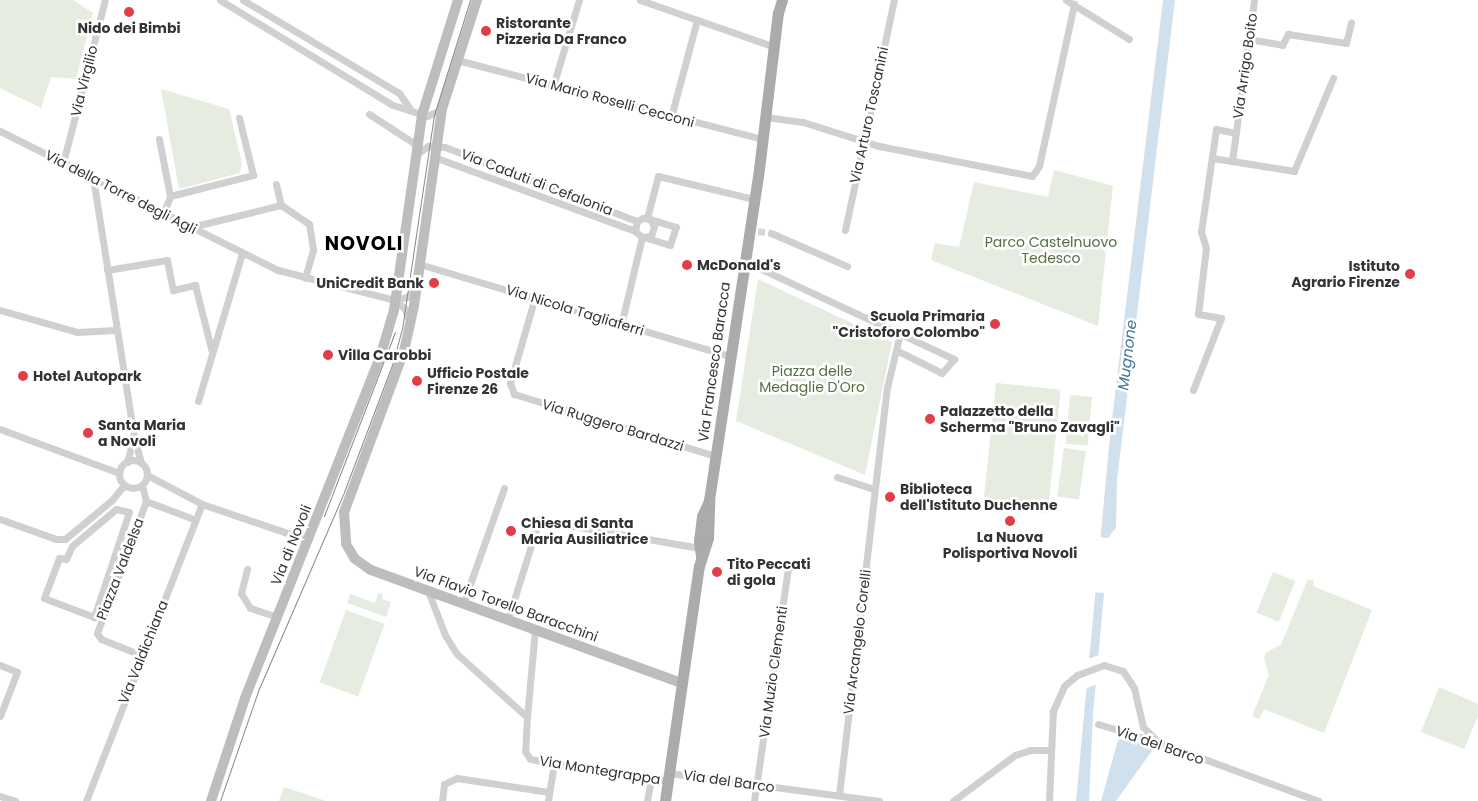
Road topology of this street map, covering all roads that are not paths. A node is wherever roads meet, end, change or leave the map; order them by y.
1 (105, 0) edge
2 (220, 0) edge
3 (243, 0) edge
4 (458, 0) edge
5 (477, 0) edge
6 (579, 0) edge
7 (640, 0) edge
8 (894, 0) edge
9 (1066, 0) edge
10 (1254, 0) edge
11 (782, 1) edge
12 (1074, 4) junction
13 (697, 20) junction
14 (1352, 23) dead end
15 (1129, 39) dead end
16 (1249, 39) junction
17 (776, 44) junction
18 (457, 60) junction
19 (1333, 78) dead end
20 (553, 86) junction
21 (410, 109) junction
22 (442, 109) junction
23 (369, 114) dead end
24 (422, 115) junction
25 (670, 117) junction
26 (766, 117) junction
27 (240, 118) dead end
28 (0, 131) edge
29 (1236, 133) junction
30 (160, 139) dead end
31 (763, 140) junction
32 (864, 142) junction
33 (417, 145) junction
34 (435, 145) junction
35 (434, 157) junction
36 (1212, 158) junction
37 (415, 159) junction
38 (1232, 161) junction
39 (63, 163) junction
40 (93, 178) junction
41 (276, 184) dead end
42 (170, 196) junction
43 (754, 198) junction
44 (281, 205) junction
45 (164, 212) junction
46 (649, 219) junction
47 (637, 221) junction
48 (192, 227) junction
49 (845, 230) dead end
50 (635, 231) junction
51 (771, 233) tunnel mouth
52 (645, 238) junction
53 (242, 253) junction
54 (744, 261) junction
55 (419, 264) junction
56 (847, 266) dead end
57 (107, 270) junction
58 (305, 278) junction
59 (417, 286) junction
60 (535, 297) junction
61 (395, 300) junction
62 (0, 310) edge
63 (620, 325) junction
64 (410, 327) junction
65 (116, 330) junction
66 (900, 333) junction
67 (898, 351) junction
68 (212, 352) junction
69 (730, 356) junction
70 (1193, 390) dead end
71 (198, 401) dead end
72 (0, 429) edge
73 (134, 438) junction
74 (716, 456) junction
75 (127, 462) junction
76 (141, 463) junction
77 (119, 473) junction
78 (147, 475) junction
79 (837, 477) dead end
80 (124, 485) junction
81 (142, 485) junction
82 (504, 488) dead end
83 (874, 489) junction
84 (146, 501) junction
85 (202, 504) junction
86 (0, 520) edge
87 (196, 520) junction
88 (308, 540) junction
89 (700, 553) junction
90 (779, 565) dead end
91 (247, 569) dead end
92 (428, 591) junction
93 (462, 604) junction
94 (94, 617) joint
95 (278, 617) junction
96 (508, 619) junction
97 (535, 629) junction
98 (142, 655) junction
99 (0, 665) edge
100 (682, 682) junction
101 (0, 716) edge
102 (527, 718) junction
103 (1098, 724) dead end
104 (1157, 741) junction
105 (1050, 750) junction
106 (554, 764) junction
107 (669, 777) junction
108 (651, 778) junction
109 (757, 784) junction
110 (549, 792) junction
111 (839, 795) junction
112 (0, 796) edge
113 (15, 801) edge
114 (86, 801) edge
115 (211, 801) edge
116 (442, 801) edge
117 (548, 801) edge
118 (647, 801) edge
119 (665, 801) edge
120 (754, 801) edge
121 (879, 801) edge
122 (953, 801) edge
123 (1049, 801) edge
124 (1318, 801) edge

1 - 39 street, Via Virgilio
2 - 21 street
3 - 21 street
4 - 24 street, Via di Novoli
5 - 18 street
6 - 20 street
7 - 13 street
8 - 32 street, Via Arturo Toscanini
9 - 12 street
10 - 16 street, Via Arrigo Boito
11 - 17 main road, Via Francesco Baracca
12 - 15 street
12 - 32 street
13 - 17 street
13 - 25 street
14 - 16 street
16 - 29 street, Via Arrigo Boito
17 - 26 main road, Via Francesco Baracca
18 - 20 street, Via Mario Roselli Cecconi
18 - 22 street
19 - 38 street
20 - 25 street, Via Mario Roselli Cecconi
21 - 24 street
22 - 24 street
22 - 34 street
23 - 33 street
24 - 33 street, Via di Novoli
25 - 31 street, Via Mario Roselli Cecconi
26 - 31 main road, Via Francesco Baracca
26 - 32 street
27 - 42 street
28 - 39 street, Via della Torre degli Agli
29 - 36 street, Via Arrigo Boito
29 - 38 street, Via Arrigo Boito
30 - 42 street
31 - 43 main road, Via Francesco Baracca
32 - 49 street, Via Arturo Toscanini
33 - 37 street, Via di Novoli
34 - 35 street
34 - 37 street
34 - 47 street, Via Caduti di Cefalonia
35 - 50 street, Via Caduti di Cefalonia
35 - 55 street
36 - 38 street
36 - 70 street, Via Arrigo Boito
37 - 61 street, Via di Novoli
39 - 40 street, Via della Torre degli Agli
40 - 45 street, Via della Torre degli Agli
40 - 57 street
41 - 44 street
42 - 45 street
43 - 46 street
43 - 54 main road, Via Francesco Baracca
44 - 48 street
44 - 58 street
45 - 48 street, Via della Torre degli Agli
46 - 47 street
46 - 52 street
46 - 52 street
47 - 50 street
48 - 53 street, Via della Torre degli Agli
50 - 52 street
51 - 56 street
52 - 63 street
53 - 58 street, Via della Torre degli Agli
53 - 68 street
54 - 66 street
54 - 69 main road, Via Francesco Baracca
55 - 59 street
55 - 60 street, Via Nicola Tagliaferri
57 - 65 street
57 - 68 street
58 - 61 street, Via della Torre degli Agli
59 - 61 street
59 - 64 street
60 - 63 street, Via Nicola Tagliaferri
60 - 74 street, Via Ruggero Bardazzi
61 - 64 street
61 - 88 street, Via di Novoli
62 - 65 street
63 - 69 street, Via Nicola Tagliaferri
64 - 92 street, Via Flavio Torello Baracchini
65 - 73 street
66 - 67 street, Via Arcangelo Corelli
66 - 67 street
67 - 83 street, Via Arcangelo Corelli
68 - 71 street
69 - 74 main road, Via Francesco Baracca
72 - 77 street
73 - 75 street
73 - 76 street
74 - 89 main road, Via Francesco Baracca
75 - 76 street
75 - 77 street
76 - 78 street
77 - 80 street
78 - 81 street
78 - 85 street
79 - 83 street
80 - 81 street
80 - 86 street
81 - 84 street, Piazza Valdelsa
82 - 93 street
83 - 111 street, Via Arcangelo Corelli
84 - 87 street
84 - 98 street, Piazza Valdelsa
85 - 87 street, Via Valdichiana
85 - 88 street
87 - 98 street, Via Valdichiana
88 - 95 street, Via di Novoli
89 - 96 street
89 - 100 main road, Via Francesco Baracca
90 - 109 street, Via Muzio Clementi
91 - 95 street
92 - 93 street, Via Flavio Torello Baracchini
92 - 102 street
93 - 96 street, Via Flavio Torello Baracchini
94 - 94 street, Piazza Valdelsa
95 - 115 street, Via di Novoli
96 - 97 street, Via Flavio Torello Baracchini
97 - 100 street, Via Flavio Torello Baracchini
97 - 102 street
98 - 114 street, Via Valdichiana
99 - 101 street
100 - 107 main road, Via Francesco Baracca
102 - 106 street, Via Montegrappa
103 - 104 street, Via del Barco
104 - 105 street
104 - 124 street, Via del Barco
105 - 122 street
105 - 123 street
106 - 108 street, Via Montegrappa
106 - 110 street
107 - 108 street, Via Montegrappa
107 - 109 street, Via del Barco
107 - 119 main road, Via Francesco Baracca
108 - 118 street
109 - 111 street, Via del Barco
109 - 120 street
110 - 116 street
110 - 117 street
111 - 121 street, Via del Barco
112 - 113 street

